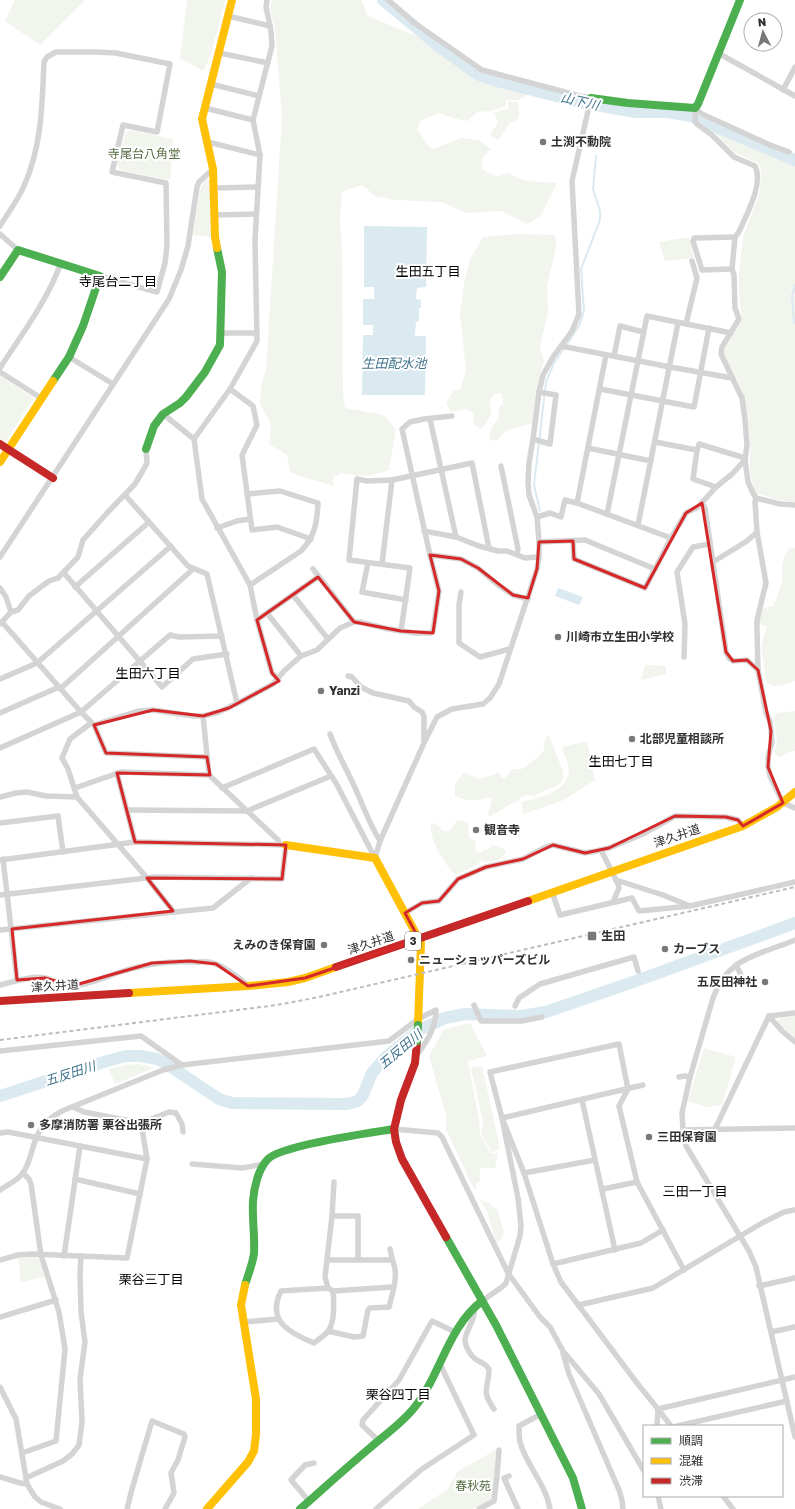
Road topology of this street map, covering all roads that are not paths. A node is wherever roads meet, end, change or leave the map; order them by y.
1 (232, 0) edge
2 (267, 0) edge
3 (388, 0) edge
4 (740, 0) edge
5 (228, 16) junction
6 (270, 26) junction
7 (220, 52) junction
8 (718, 53) junction
9 (268, 63) junction
10 (795, 67) edge
11 (211, 84) junction
12 (783, 90) junction
13 (259, 96) junction
14 (795, 96) edge
15 (591, 99) junction
16 (205, 108) junction
17 (695, 115) junction
18 (253, 120) junction
19 (208, 142) junction
20 (790, 152) dead end
21 (260, 155) junction
22 (213, 169) junction
23 (257, 187) junction
24 (214, 188) junction
25 (256, 214) junction
26 (215, 215) junction
27 (0, 226) edge
28 (0, 234) edge
29 (735, 237) junction
30 (18, 250) junction
31 (692, 261) dead end
32 (61, 263) junction
33 (732, 269) junction
34 (100, 276) junction
35 (0, 277) edge
36 (678, 323) junction
37 (686, 324) junction
38 (709, 328) junction
39 (643, 332) junction
40 (221, 333) junction
41 (257, 333) junction
42 (731, 333) junction
43 (561, 346) junction
44 (606, 355) junction
45 (614, 356) junction
46 (69, 357) junction
47 (637, 361) junction
48 (670, 367) junction
49 (0, 368) edge
50 (0, 372) edge
51 (701, 373) junction
52 (732, 378) junction
53 (113, 384) junction
54 (230, 389) junction
55 (600, 389) junction
56 (539, 392) junction
57 (631, 395) junction
58 (41, 398) junction
59 (663, 401) junction
60 (163, 414) junction
61 (452, 416) dead end
62 (430, 419) junction
63 (533, 438) junction
64 (194, 439) junction
65 (655, 442) junction
66 (0, 444) edge
67 (146, 448) joint
68 (588, 448) junction
69 (8, 450) junction
70 (697, 450) junction
71 (619, 455) junction
72 (745, 459) junction
73 (651, 461) junction
74 (0, 462) edge
75 (501, 466) dead end
76 (442, 468) junction
77 (412, 475) junction
78 (53, 478) junction
79 (392, 480) junction
80 (716, 487) junction
81 (125, 494) junction
82 (247, 494) junction
83 (756, 498) junction
84 (578, 503) junction
85 (702, 503) junction
86 (795, 505) edge
87 (607, 514) junction
88 (536, 517) junction
89 (250, 519) junction
90 (149, 522) junction
91 (638, 525) junction
92 (217, 528) junction
93 (424, 532) junction
94 (757, 532) junction
95 (456, 537) junction
96 (671, 538) junction
97 (311, 539) junction
98 (573, 541) junction
99 (540, 542) junction
100 (710, 544) junction
101 (171, 546) junction
102 (489, 548) junction
103 (517, 554) junction
104 (430, 555) junction
105 (539, 557) junction
106 (0, 558) edge
107 (713, 562) junction
108 (368, 563) junction
109 (382, 564) junction
110 (193, 569) junction
111 (313, 569) dead end
112 (654, 569) junction
113 (64, 573) junction
114 (318, 577) junction
115 (250, 585) junction
116 (75, 587) junction
117 (0, 588) edge
118 (461, 592) dead end
119 (293, 595) junction
120 (528, 599) junction
121 (406, 600) junction
122 (11, 612) junction
123 (96, 612) junction
124 (267, 613) junction
125 (257, 620) junction
126 (354, 622) junction
127 (1, 623) edge
128 (401, 631) junction
129 (119, 636) junction
130 (222, 636) junction
131 (328, 639) junction
132 (510, 649) junction
133 (227, 654) junction
134 (301, 656) junction
135 (684, 657) dead end
136 (141, 661) junction
137 (37, 663) junction
138 (758, 670) junction
139 (348, 676) dead end
140 (0, 679) edge
141 (278, 679) junction
142 (59, 688) junction
143 (237, 703) junction
144 (81, 712) junction
145 (0, 713) edge
146 (203, 716) junction
147 (92, 724) junction
148 (330, 734) dead end
149 (424, 743) junction
150 (0, 748) edge
151 (206, 757) junction
152 (116, 773) junction
153 (209, 775) junction
154 (331, 776) junction
155 (75, 788) junction
156 (222, 788) junction
157 (795, 792) edge
158 (0, 797) edge
159 (77, 798) junction
160 (783, 803) junction
161 (795, 808) edge
162 (127, 810) junction
163 (247, 811) junction
164 (0, 823) edge
165 (743, 826) junction
166 (380, 841) junction
167 (135, 842) junction
168 (117, 844) junction
169 (283, 845) junction
170 (601, 850) junction
171 (63, 852) junction
172 (375, 858) junction
173 (2, 860) edge
174 (612, 872) junction
175 (147, 878) junction
176 (251, 878) junction
177 (616, 880) junction
178 (795, 882) edge
179 (552, 892) junction
180 (8, 894) junction
181 (0, 895) edge
182 (613, 902) junction
183 (690, 906) junction
184 (173, 911) junction
185 (405, 913) junction
186 (12, 929) junction
187 (0, 930) edge
188 (419, 939) junction
189 (795, 941) edge
190 (736, 965) junction
191 (638, 971) dead end
192 (740, 974) dead end
193 (17, 980) junction
194 (0, 985) edge
195 (248, 986) junction
196 (0, 1001) edge
197 (474, 1006) dead end
198 (515, 1006) dead end
199 (795, 1013) edge
200 (769, 1016) junction
201 (542, 1018) dead end
202 (418, 1022) junction
203 (795, 1042) edge
204 (0, 1051) edge
205 (417, 1055) junction
206 (180, 1066) junction
207 (679, 1077) dead end
208 (690, 1077) junction
209 (643, 1085) dead end
210 (628, 1089) junction
211 (582, 1100) junction
212 (72, 1107) junction
213 (502, 1118) junction
214 (141, 1123) junction
215 (795, 1128) edge
216 (394, 1129) junction
217 (715, 1129) junction
218 (683, 1130) junction
219 (183, 1132) dead end
220 (0, 1133) edge
221 (36, 1137) junction
222 (80, 1146) junction
223 (147, 1159) junction
224 (595, 1160) junction
225 (192, 1164) dead end
226 (264, 1164) junction
227 (23, 1173) junction
228 (524, 1173) junction
229 (75, 1179) junction
230 (334, 1182) dead end
231 (637, 1182) junction
232 (603, 1189) junction
233 (0, 1190) edge
234 (140, 1194) junction
235 (795, 1210) edge
236 (332, 1216) junction
237 (663, 1230) junction
238 (740, 1236) junction
239 (390, 1249) dead end
240 (615, 1250) junction
241 (41, 1255) junction
242 (64, 1256) junction
243 (81, 1256) junction
244 (0, 1260) edge
245 (327, 1260) junction
246 (358, 1260) junction
247 (391, 1260) junction
248 (553, 1264) junction
249 (684, 1270) junction
250 (508, 1272) junction
251 (795, 1278) edge
252 (759, 1286) junction
253 (393, 1287) junction
254 (330, 1290) junction
255 (56, 1300) junction
256 (479, 1303) junction
257 (579, 1305) junction
258 (0, 1317) edge
259 (278, 1319) junction
260 (244, 1322) junction
261 (795, 1327) edge
262 (328, 1331) junction
263 (455, 1332) junction
264 (771, 1332) junction
265 (563, 1351) junction
266 (440, 1364) junction
267 (795, 1377) edge
268 (782, 1380) junction
269 (0, 1387) edge
270 (5, 1395) junction
271 (0, 1401) edge
272 (787, 1401) junction
273 (494, 1409) dead end
274 (658, 1409) junction
275 (542, 1414) junction
276 (657, 1425) edge
277 (670, 1425) edge
278 (681, 1425) edge
279 (795, 1437) edge
280 (379, 1440) junction
281 (499, 1450) dead end
282 (22, 1453) junction
283 (314, 1463) dead end
284 (643, 1469) edge
285 (509, 1476) dead end
286 (0, 1477) edge
287 (26, 1478) junction
288 (27, 1484) junction
289 (659, 1497) edge
290 (724, 1497) edge
291 (309, 1501) junction
292 (60, 1509) edge
293 (127, 1509) edge
294 (165, 1509) edge
295 (207, 1509) edge
296 (300, 1509) edge
297 (376, 1509) edge
298 (479, 1509) edge
299 (518, 1509) edge
300 (550, 1509) edge
301 (582, 1509) edge
302 (623, 1509) edge
303 (661, 1509) edge
304 (733, 1509) edge

1 - 5 street
2 - 6 street
3 - 15 street
4 - 8 street
5 - 6 street
5 - 7 street
6 - 9 street
7 - 9 street
7 - 11 street
8 - 12 street
8 - 17 street
9 - 13 street
10 - 12 street
11 - 13 street
11 - 16 street
12 - 14 street
13 - 18 street
15 - 17 street
15 - 43 street
16 - 18 street
16 - 19 street
17 - 20 street
17 - 29 street
18 - 21 street
19 - 21 street
19 - 22 street
21 - 23 street
22 - 24 street
22 - 53 street
23 - 24 street
23 - 25 street
24 - 26 street
25 - 26 street
25 - 41 street
26 - 40 street
27 - 34 street
28 - 30 street
29 - 33 street
29 - 33 street
30 - 32 street
30 - 35 street
31 - 37 street
32 - 34 street
32 - 49 street
33 - 42 street
34 - 46 street
36 - 37 street
36 - 39 street
36 - 48 street
37 - 38 street
38 - 42 street
38 - 51 street
39 - 45 street
39 - 47 street
40 - 41 street
40 - 60 street
41 - 54 street
42 - 52 street
43 - 44 street
43 - 56 street
44 - 45 street
44 - 55 street
45 - 47 street
46 - 53 street
46 - 58 street
47 - 48 street
47 - 57 street
48 - 51 street
48 - 59 street
50 - 58 street
51 - 52 street
51 - 59 street
52 - 72 street
53 - 78 street
54 - 64 street
54 - 82 street
55 - 57 street
55 - 68 street
56 - 63 street
56 - 63 street
57 - 59 street
57 - 71 street
58 - 69 street
59 - 65 street
60 - 64 street
60 - 67 street
61 - 62 street
62 - 76 street
62 - 77 street
63 - 88 street
64 - 92 street
65 - 70 street
65 - 73 street
66 - 69 street
67 - 81 street
68 - 71 street
68 - 84 street
69 - 74 street
69 - 78 street
70 - 72 street
70 - 80 street
71 - 73 street
71 - 87 street
72 - 80 street
72 - 83 street
73 - 91 street
75 - 103 street
76 - 77 street
76 - 95 street
76 - 102 street
77 - 79 street
77 - 93 street
78 - 106 street
79 - 108 street
79 - 109 street
80 - 85 street
81 - 90 street
81 - 113 street
82 - 89 street
82 - 97 street
83 - 86 street
83 - 94 street
84 - 87 street
84 - 88 street
85 - 96 street
85 - 100 street
87 - 91 street
88 - 99 street
89 - 92 street
89 - 97 street
90 - 101 street
90 - 116 street
91 - 96 street
92 - 115 street
93 - 95 street
93 - 104 street
94 - 107 street
94 - 138 street
95 - 102 street
96 - 112 street
97 - 115 street
98 - 99 street
98 - 112 street
98 - 112 street
99 - 105 street
100 - 107 street
100 - 135 street
101 - 110 street
101 - 123 street
102 - 103 street
103 - 105 street
104 - 120 street
104 - 128 street
105 - 120 street
107 - 138 street
108 - 109 street
108 - 121 street
109 - 121 street
110 - 129 street
110 - 130 street
111 - 114 street
113 - 116 street
113 - 122 street
114 - 119 street
114 - 126 street
115 - 125 street
116 - 123 street
117 - 122 street
118 - 132 street
119 - 124 street
119 - 131 street
120 - 132 street
121 - 128 street
122 - 127 street
123 - 129 street
123 - 137 street
124 - 125 street
124 - 134 street
125 - 141 street
126 - 128 street
126 - 131 street
127 - 137 street
129 - 136 street
129 - 142 street
130 - 133 street
130 - 136 street
131 - 134 street
132 - 149 street
133 - 136 street
133 - 143 street
134 - 141 street
136 - 144 street
137 - 140 street
137 - 142 street
138 - 160 street
139 - 149 street
141 - 143 street
142 - 144 street
142 - 145 street
143 - 146 street
144 - 147 street
144 - 150 street
146 - 147 street
146 - 151 street
147 - 151 street
147 - 155 street
148 - 166 street
149 - 166 street
151 - 153 street
152 - 153 street
152 - 155 street
152 - 162 street
153 - 156 street
154 - 156 street
154 - 163 street
154 - 172 street
155 - 159 street
156 - 163 street
157 - 160 street, 津久井道 / 3
158 - 159 street
159 - 168 street
160 - 161 street
160 - 165 street, 津久井道 / 3
162 - 163 street
162 - 167 street
163 - 169 street
164 - 171 street
165 - 170 street
165 - 174 street, 津久井道 / 3
166 - 172 street
167 - 168 street
167 - 169 street
168 - 171 street
168 - 175 street
169 - 172 street
169 - 176 street
170 - 174 street
170 - 185 street
171 - 173 street
172 - 185 street
173 - 180 street
174 - 177 street
174 - 179 street, 津久井道 / 3
175 - 176 street
175 - 180 street
175 - 184 street
176 - 184 street
177 - 182 street
177 - 183 street
178 - 183 street
179 - 182 street
179 - 188 street, 津久井道 / 3
180 - 181 street
180 - 186 street
182 - 183 street
184 - 186 street
185 - 188 street
186 - 187 street
186 - 193 street
188 - 195 street, 津久井道 / 3
188 - 202 street
189 - 190 street
190 - 192 street
190 - 208 street
191 - 198 street
193 - 194 street
193 - 195 street
195 - 196 street, 津久井道 / 3
197 - 201 street
199 - 200 street
200 - 203 street
200 - 217 street
202 - 205 street, bridge
202 - 205 street
202 - 206 street
204 - 206 street
205 - 216 street
206 - 212 street
207 - 208 street
208 - 218 street
209 - 210 street
210 - 211 street
210 - 213 street
210 - 231 street
211 - 213 street
211 - 224 street
212 - 214 street
212 - 221 street
213 - 228 street
213 - 250 street
214 - 219 street
214 - 223 street
215 - 217 street
216 - 226 street
216 - 250 street
216 - 256 street
217 - 218 street
218 - 238 street
220 - 221 street
221 - 222 street
221 - 227 street
222 - 223 street
222 - 229 street
223 - 234 street
224 - 228 street
224 - 232 street
225 - 226 street
226 - 260 street
227 - 233 street
227 - 241 street
228 - 248 street
229 - 234 street
229 - 242 street
230 - 236 street
231 - 232 street
231 - 237 street
232 - 240 street
234 - 243 street
235 - 238 street
236 - 245 street
236 - 246 street
237 - 240 street
237 - 249 street
238 - 249 street
238 - 252 street
239 - 247 street
240 - 248 street
241 - 242 street
241 - 244 street
241 - 255 street
242 - 243 street
243 - 287 street
245 - 246 street
245 - 254 street
246 - 247 street
247 - 253 street
248 - 257 street
249 - 257 street
250 - 256 street
250 - 265 street
251 - 252 street
252 - 264 street
253 - 254 street
253 - 262 street
254 - 259 street
254 - 262 street
255 - 258 street
255 - 282 street
256 - 263 street
256 - 273 street
256 - 275 street
257 - 274 street
259 - 260 street
259 - 262 street
260 - 295 street
261 - 264 street
263 - 266 street
263 - 280 street
264 - 268 street
265 - 284 street
265 - 302 street
266 - 280 street
266 - 297 street
267 - 268 street
268 - 272 street
268 - 274 street
269 - 270 street
270 - 271 street
270 - 282 street
272 - 278 street
272 - 279 street
274 - 276 street
274 - 277 street
275 - 300 street
275 - 301 street
280 - 291 street
281 - 298 street
282 - 287 street
283 - 291 street
285 - 299 street
286 - 288 street
287 - 288 street
288 - 292 street
289 - 303 street
290 - 304 street
291 - 296 street
293 - 294 street

